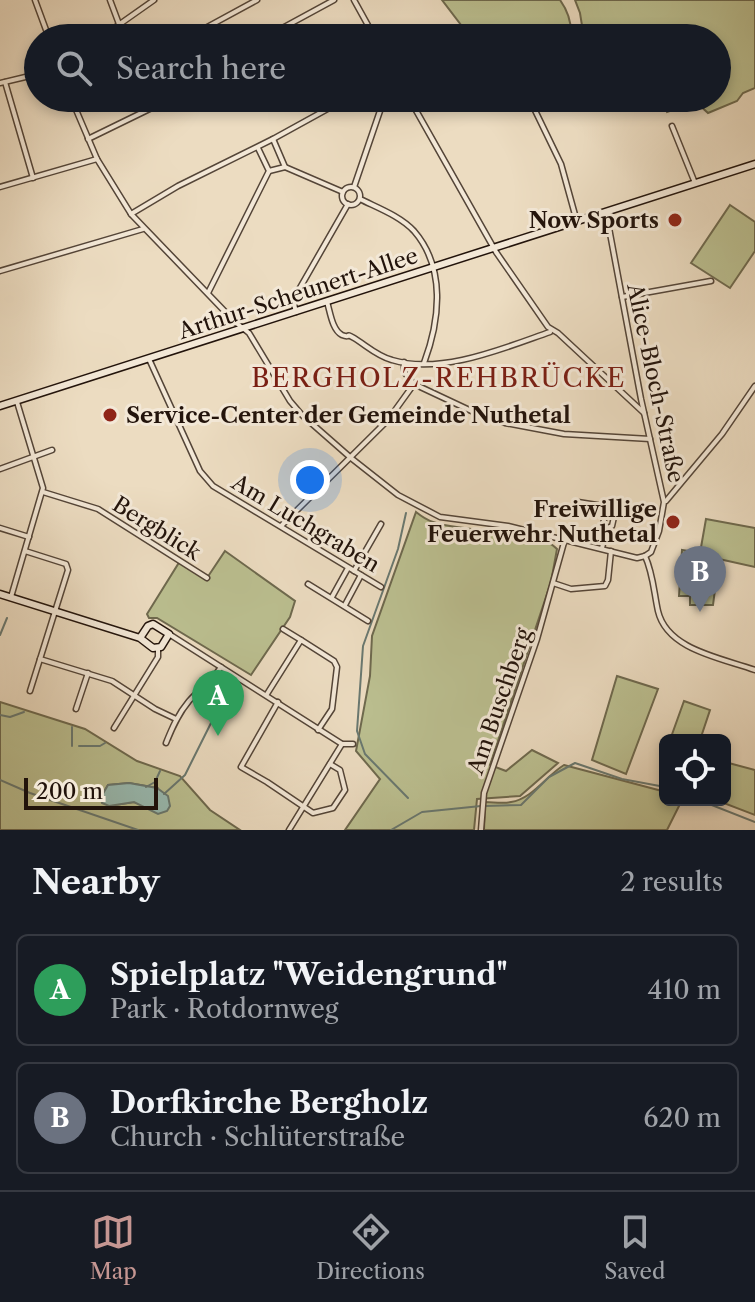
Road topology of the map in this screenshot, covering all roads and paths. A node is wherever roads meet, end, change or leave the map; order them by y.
1 (35, 0) edge
2 (110, 0) edge
3 (154, 0) edge
4 (257, 0) edge
5 (334, 0) edge
6 (354, 0) edge
7 (44, 24) edge
8 (119, 24) edge
9 (120, 24) edge
10 (213, 24) edge
11 (290, 24) edge
12 (367, 24) edge
13 (24, 78) edge
14 (3, 83) edge
15 (76, 112) edge
16 (143, 112) edge
17 (322, 112) edge
18 (380, 112) edge
19 (417, 112) edge
20 (536, 112) edge
21 (672, 126) dead end
22 (87, 139) junction
23 (273, 139) junction
24 (257, 147) junction
25 (97, 159) junction
26 (755, 164) edge
27 (285, 167) junction
28 (269, 171) junction
29 (33, 178) junction
30 (695, 183) junction
31 (0, 187) edge
32 (354, 187) junction
33 (343, 192) junction
34 (360, 199) junction
35 (348, 204) junction
36 (606, 212) junction
37 (131, 214) junction
38 (577, 222) junction
39 (143, 229) junction
40 (494, 248) junction
41 (432, 269) junction
42 (0, 271) edge
43 (711, 281) dead end
44 (208, 293) junction
45 (622, 297) junction
46 (327, 302) junction
47 (296, 312) junction
48 (243, 328) junction
49 (551, 331) junction
50 (149, 359) junction
51 (404, 362) junction
52 (424, 363) junction
53 (414, 384) junction
54 (755, 386) edge
55 (17, 402) junction
56 (0, 406) edge
57 (644, 413) junction
58 (650, 439) junction
59 (52, 450) dead end
60 (34, 458) junction
61 (351, 458) junction
62 (0, 469) edge
63 (43, 492) junction
64 (578, 502) dead end
65 (664, 502) junction
66 (607, 507) junction
67 (616, 508) junction
68 (647, 513) dead end
69 (381, 524) dead end
70 (281, 526) junction
71 (0, 528) edge
72 (607, 528) junction
73 (29, 537) junction
74 (565, 539) junction
75 (602, 548) junction
76 (25, 551) junction
77 (611, 551) junction
78 (645, 556) junction
79 (351, 569) junction
80 (361, 575) junction
81 (207, 578) dead end
82 (553, 583) junction
83 (308, 584) dead end
84 (381, 587) dead end
85 (0, 594) edge
86 (11, 597) junction
87 (331, 597) junction
88 (345, 606) junction
89 (56, 610) junction
90 (368, 621) dead end
91 (283, 629) dead end
92 (169, 634) junction
93 (140, 638) junction
94 (301, 640) junction
95 (158, 649) junction
96 (40, 659) junction
97 (221, 667) junction
98 (755, 670) edge
99 (88, 673) junction
100 (30, 691) dead end
101 (267, 695) junction
102 (134, 696) junction
103 (278, 702) junction
104 (76, 709) dead end
105 (176, 719) junction
106 (114, 728) dead end
107 (318, 730) junction
108 (166, 743) dead end
109 (342, 744) junction
110 (353, 744) dead end
111 (330, 764) junction
112 (303, 808) junction
113 (289, 830) edge
114 (481, 830) edge

1 - 7 street
2 - 8 street
3 - 9 street
4 - 10 street
5 - 11 street
6 - 12 street
13 - 14 street
14 - 29 street
15 - 22 street
16 - 22 street
17 - 23 street
18 - 32 street
19 - 40 street
20 - 38 street
21 - 30 street
22 - 25 street
23 - 24 street
23 - 27 street
24 - 28 street
24 - 37 street
25 - 29 street
25 - 37 street
26 - 30 main road, Arthur-Scheunert-Allee
27 - 28 street
27 - 33 street
28 - 44 street
29 - 31 street
30 - 36 main road, Arthur-Scheunert-Allee
32 - 33 street
32 - 34 street
33 - 35 street
34 - 35 street
34 - 41 street
35 - 47 street
36 - 38 main road, Arthur-Scheunert-Allee
36 - 45 street, Alice-Bloch-Straße
37 - 39 street
38 - 40 main road, Arthur-Scheunert-Allee
39 - 42 street
39 - 44 street
40 - 41 main road, Arthur-Scheunert-Allee
40 - 49 street
41 - 46 main road, Arthur-Scheunert-Allee
41 - 52 street
43 - 45 street
44 - 48 street
45 - 57 street, Alice-Bloch-Straße
46 - 47 main road, Arthur-Scheunert-Allee
46 - 51 street
47 - 48 main road, Arthur-Scheunert-Allee
48 - 50 main road, Arthur-Scheunert-Allee
48 - 61 street
49 - 52 street
49 - 57 street
50 - 55 main road, Arthur-Scheunert-Allee
50 - 70 street, Am Luchgraben
51 - 52 street
51 - 53 street
53 - 58 street
53 - 61 street
54 - 65 street
55 - 56 main road, Arthur-Scheunert-Allee
55 - 60 street
57 - 58 street, Alice-Bloch-Straße
58 - 65 street, Alice-Bloch-Straße
59 - 60 street
60 - 62 street
60 - 63 street
61 - 70 street
61 - 74 street
63 - 73 street
63 - 81 street, Bergblick
64 - 66 street
65 - 78 street, Alice-Bloch-Straße
66 - 67 street
66 - 72 street
67 - 68 street
67 - 72 street
69 - 79 street
70 - 79 street, Am Luchgraben
71 - 73 street
72 - 75 street
73 - 76 street
74 - 75 street
74 - 82 street, Am Buschberg
75 - 77 street
76 - 86 street
76 - 89 street
77 - 78 street
77 - 82 street
78 - 98 street
79 - 80 street, Am Luchgraben
79 - 87 street
80 - 84 street, Am Luchgraben
80 - 88 street
82 - 114 street, Am Buschberg
83 - 87 street
85 - 86 main road
86 - 89 main road
87 - 88 street
88 - 90 street
89 - 93 main road
89 - 96 street
91 - 94 street
92 - 93 main road
92 - 95 main road
92 - 97 street
93 - 95 main road
94 - 101 street
94 - 107 street
95 - 102 street
96 - 99 street
96 - 100 street
97 - 101 street
97 - 105 street
99 - 102 street
99 - 104 street
101 - 103 street
102 - 105 street
102 - 106 street
103 - 107 street
103 - 112 street
105 - 108 street
107 - 109 street
109 - 110 street
109 - 111 street
111 - 112 street
111 - 112 street
112 - 113 street

